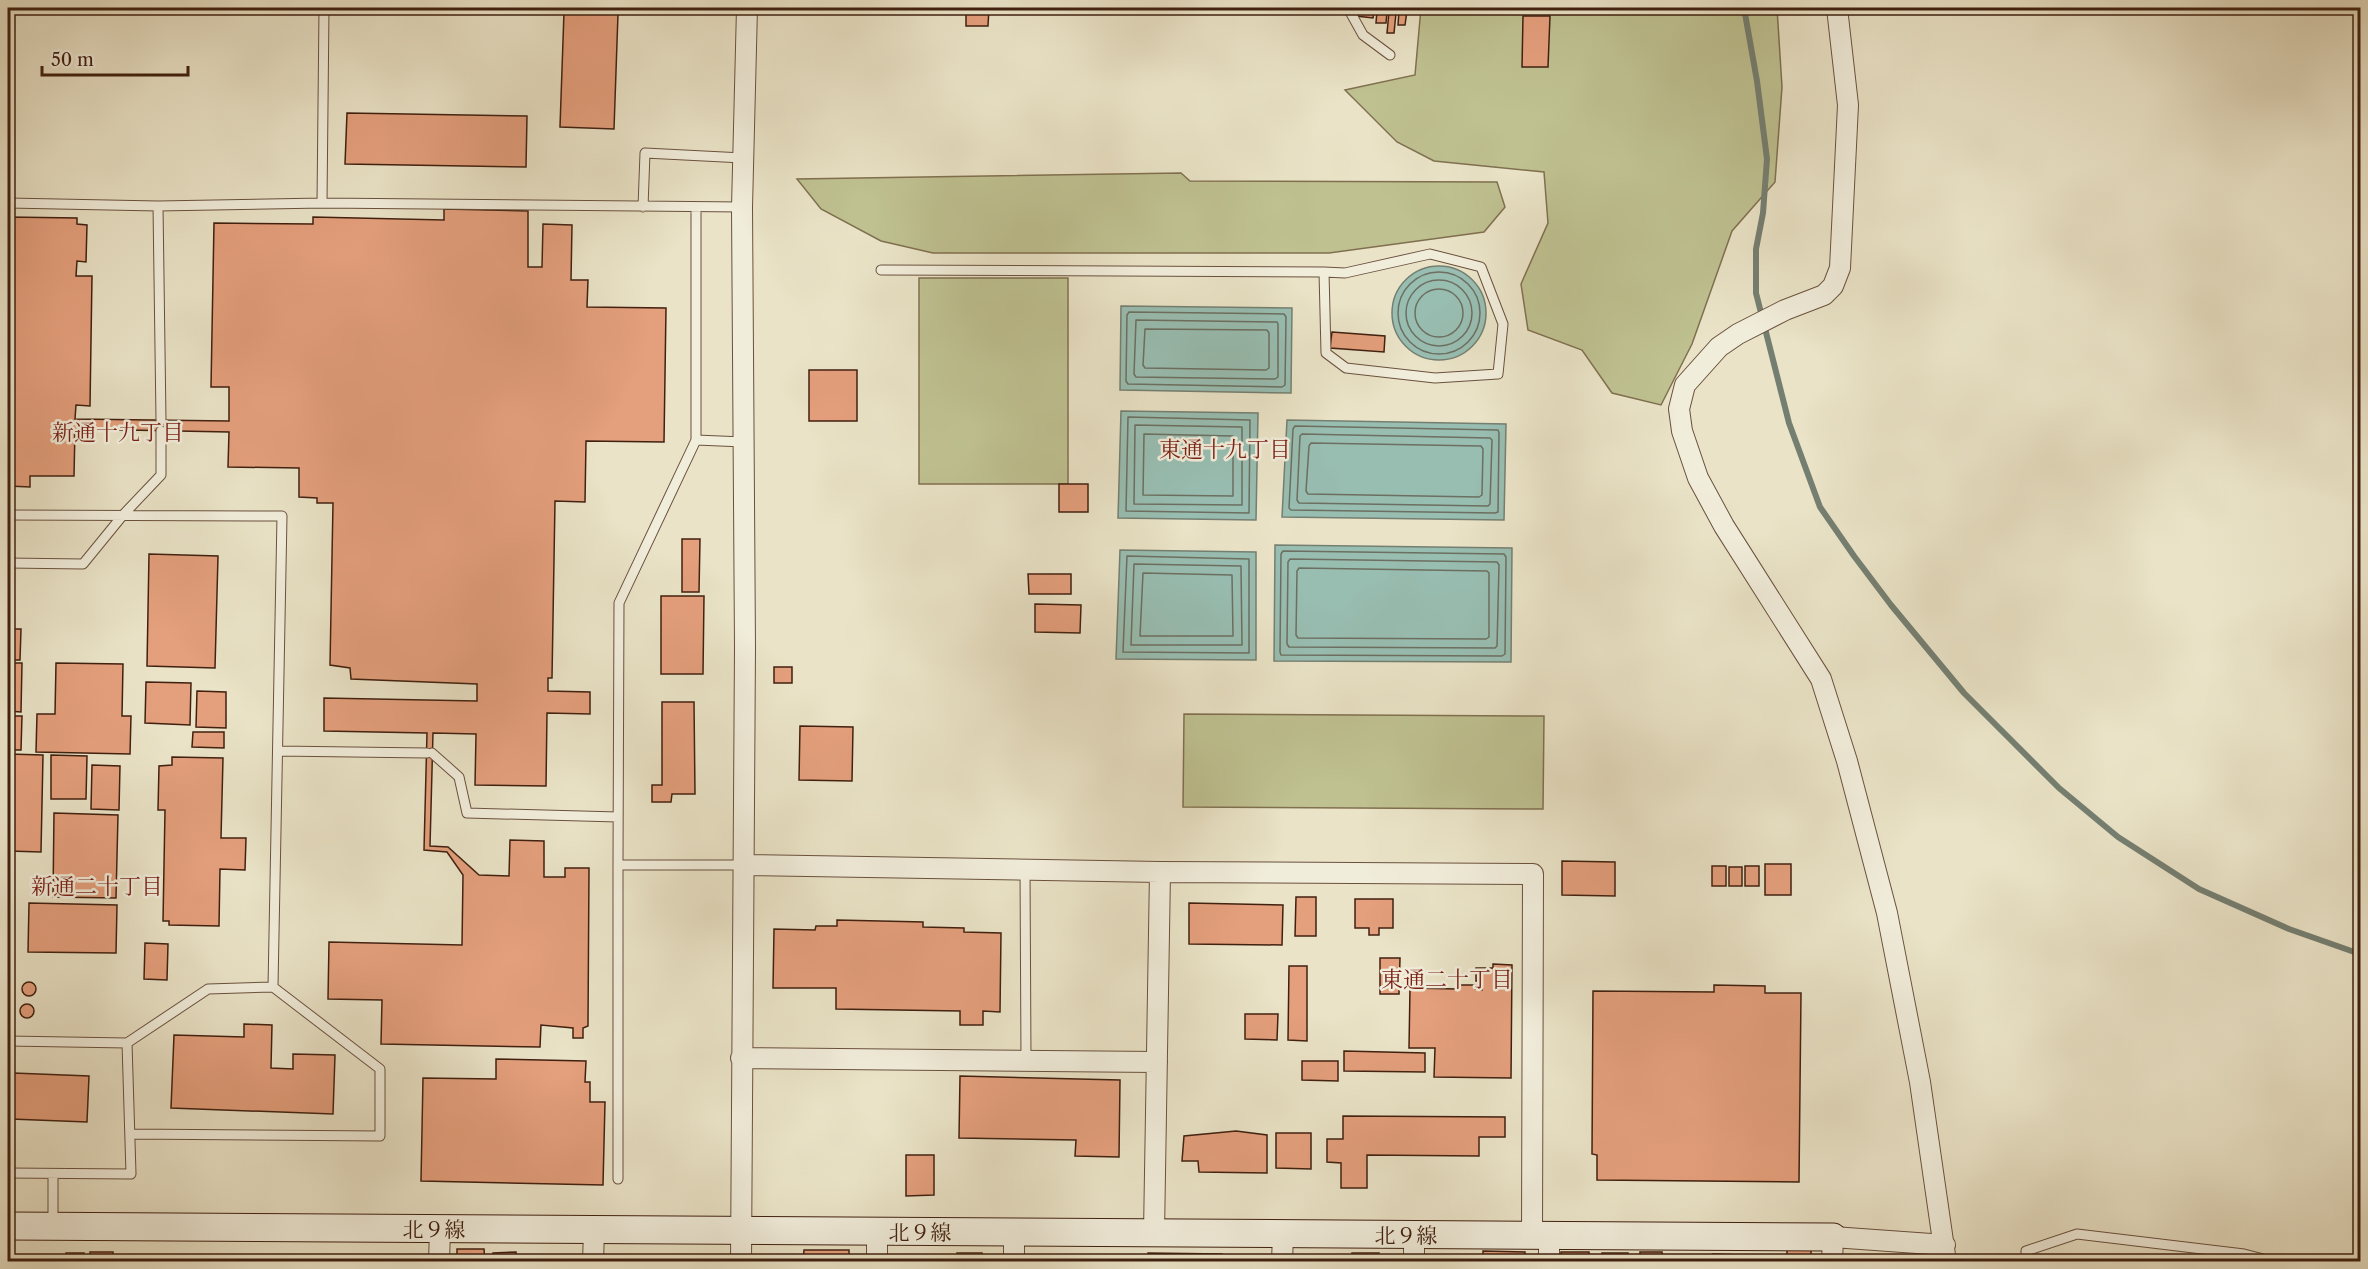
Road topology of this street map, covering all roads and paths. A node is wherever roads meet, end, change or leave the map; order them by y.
1 (324, 8) edge
2 (747, 8) edge
3 (1348, 8) edge
4 (1837, 8) edge
5 (1390, 55) dead end
6 (744, 158) junction
7 (8, 203) edge
8 (322, 203) junction
9 (158, 206) junction
10 (644, 207) junction
11 (696, 207) junction
12 (742, 207) junction
13 (881, 270) dead end
14 (1324, 272) junction
15 (161, 420) dead end
16 (161, 431) dead end
17 (696, 440) junction
18 (744, 442) junction
19 (8, 515) edge
20 (123, 515) junction
21 (8, 563) edge
22 (278, 751) junction
23 (618, 817) junction
24 (618, 865) junction
25 (744, 865) junction
26 (1025, 869) junction
27 (1160, 872) junction
28 (273, 987) junction
29 (8, 1041) edge
30 (127, 1042) junction
31 (741, 1058) junction
32 (1026, 1060) junction
33 (1157, 1062) junction
34 (129, 1134) junction
35 (8, 1173) edge
36 (53, 1174) junction
37 (618, 1179) dead end
38 (8, 1226) edge
39 (52, 1227) junction
40 (440, 1229) junction
41 (594, 1230) junction
42 (741, 1231) junction
43 (877, 1232) junction
44 (1014, 1232) junction
45 (1154, 1233) junction
46 (1283, 1234) junction
47 (1543, 1244) edge
48 (1414, 1248) edge
49 (1833, 1249) edge
50 (1946, 1256) edge
51 (439, 1262) edge
52 (593, 1262) edge
53 (741, 1262) edge
54 (877, 1262) edge
55 (1014, 1262) edge
56 (1282, 1262) edge
57 (2026, 1262) edge
58 (2275, 1262) edge

1 - 8 lane
2 - 6 street
3 - 5 lane
4 - 50 street
6 - 10 lane
6 - 12 street
7 - 9 lane
8 - 9 lane
8 - 10 lane
9 - 15 lane
10 - 11 lane
11 - 12 lane
11 - 17 lane
12 - 18 street
13 - 14 lane
14 - 14 lane
16 - 20 lane
17 - 18 lane
17 - 23 lane
18 - 25 street
19 - 20 lane
20 - 21 lane
20 - 22 lane
22 - 23 lane
22 - 28 lane
23 - 24 lane
24 - 25 lane
24 - 37 lane
25 - 26 street
25 - 31 street
26 - 27 street
26 - 32 lane
27 - 33 street
27 - 47 street
28 - 30 lane
28 - 34 lane
29 - 30 lane
30 - 34 lane
31 - 32 street
31 - 42 street
32 - 33 street
33 - 45 street
34 - 36 lane
35 - 36 lane
36 - 39 lane
38 - 39 street, 北９線
39 - 40 street, 北９線
40 - 41 street, 北９線
40 - 51 street
41 - 42 street, 北９線
41 - 52 street
42 - 43 street, 北９線
42 - 53 street
43 - 44 street, 北９線
43 - 54 street
44 - 45 street, 北９線
44 - 55 street
45 - 46 street, 北９線
46 - 48 street, 北９線
46 - 56 street
47 - 48 street, 北９線
47 - 49 street, 北９線
49 - 50 street
57 - 58 lane

